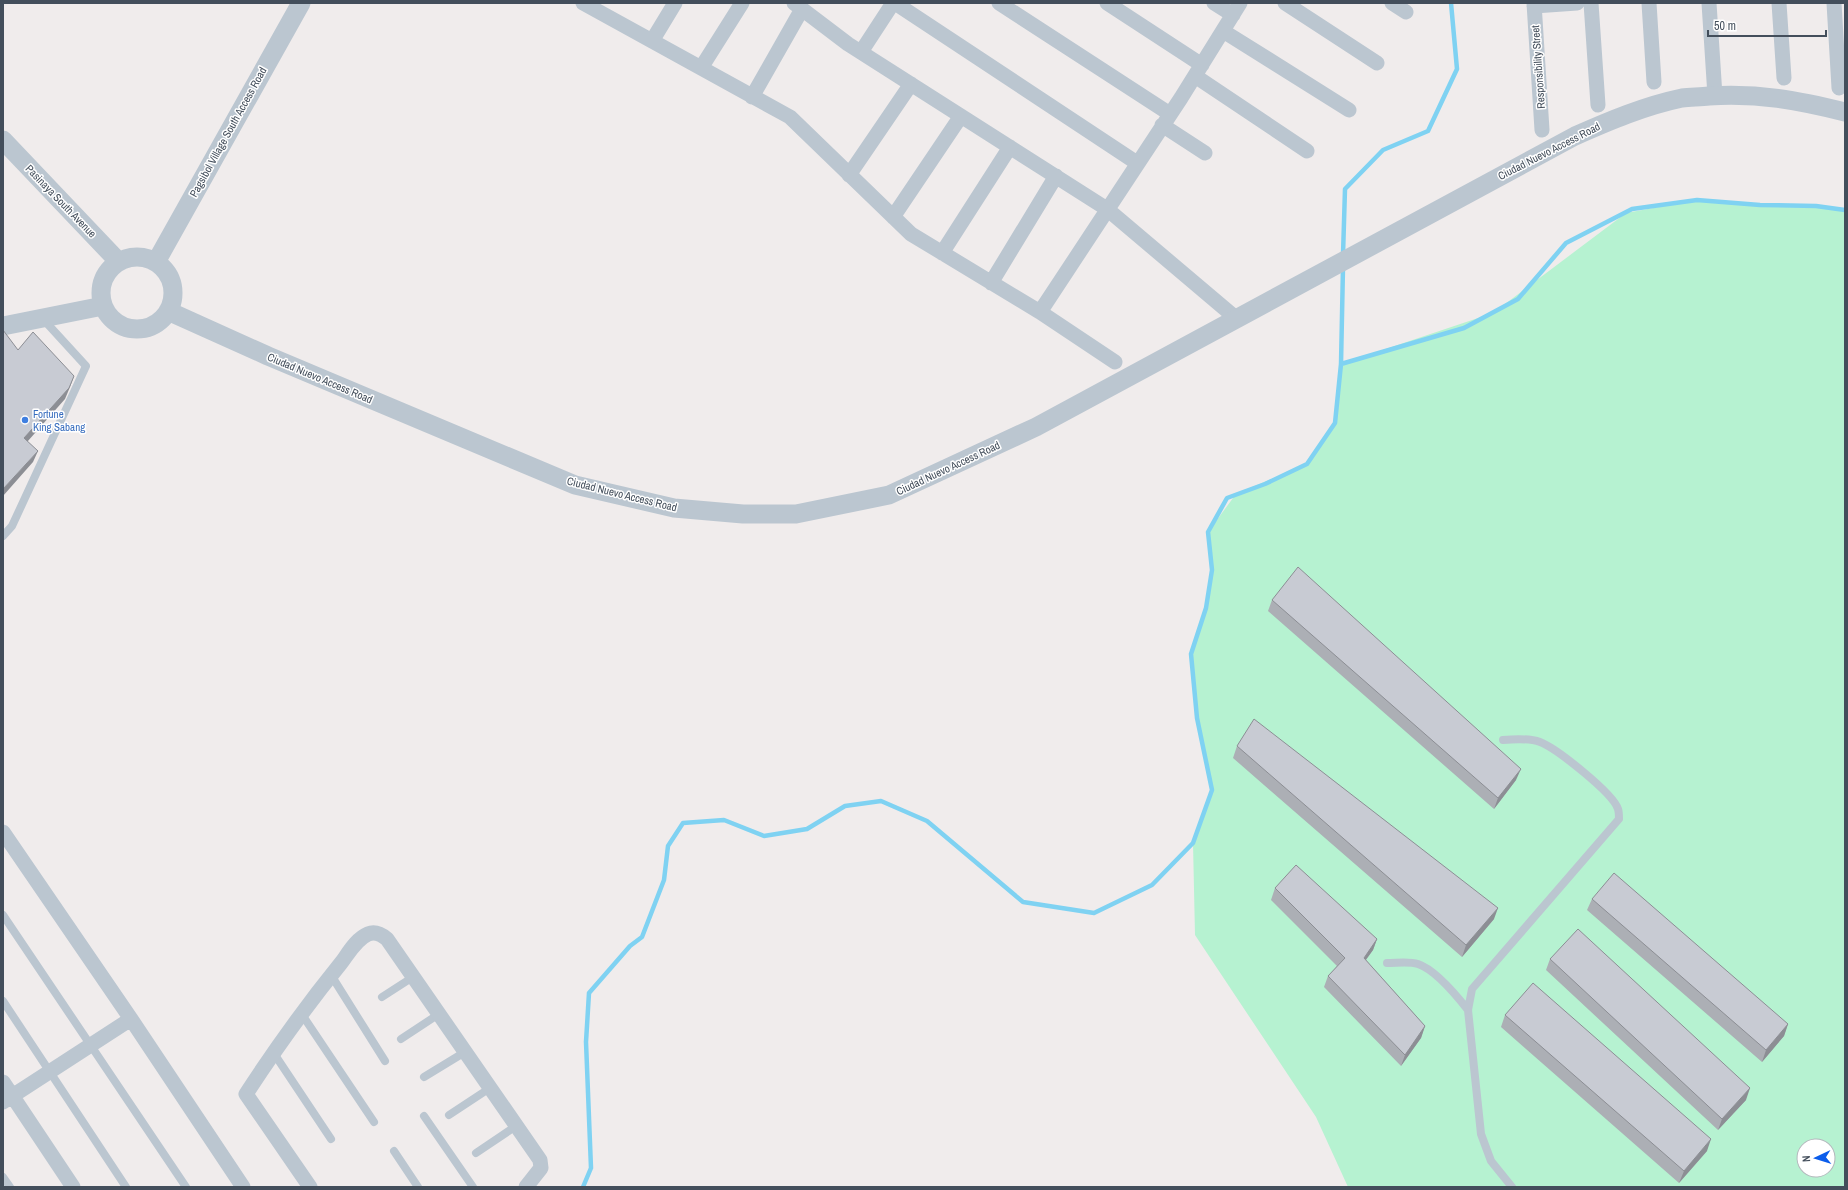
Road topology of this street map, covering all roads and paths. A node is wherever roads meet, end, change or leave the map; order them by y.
1 (301, 3) edge
2 (583, 3) edge
3 (675, 3) edge
4 (742, 3) edge
5 (894, 3) edge
6 (999, 3) edge
7 (1107, 3) edge
8 (1214, 3) edge
9 (1285, 3) edge
10 (1392, 3) edge
11 (1577, 3) edge
12 (1591, 3) edge
13 (1649, 3) edge
14 (1709, 3) edge
15 (1779, 3) edge
16 (1834, 3) edge
17 (1534, 5) edge
18 (798, 6) edge
19 (608, 9) edge
20 (1236, 9) edge
21 (1406, 12) dead end
22 (1223, 31) junction
23 (652, 41) junction
24 (861, 52) junction
25 (1377, 62) dead end
26 (701, 68) junction
27 (1198, 70) junction
28 (1784, 78) dead end
29 (1654, 82) dead end
30 (911, 84) junction
31 (1839, 88) dead end
32 (752, 96) junction
33 (1715, 96) junction
34 (1598, 105) dead end
35 (1349, 110) dead end
36 (1845, 112) edge
37 (961, 116) junction
38 (1166, 120) junction
39 (1542, 130) dead end
40 (3, 140) edge
41 (1010, 147) junction
42 (1307, 151) dead end
43 (1205, 153) dead end
44 (1137, 163) junction
45 (849, 175) junction
46 (1056, 176) junction
47 (1107, 209) junction
48 (893, 217) junction
49 (942, 253) junction
50 (118, 261) junction
51 (156, 262) junction
52 (991, 283) junction
53 (103, 306) junction
54 (168, 311) junction
55 (1040, 312) junction
56 (42, 318) junction
57 (1237, 319) junction
58 (3, 326) edge
59 (1115, 362) dead end
60 (3, 536) edge
61 (1503, 740) dead end
62 (3, 832) edge
63 (3, 915) edge
64 (1387, 963) dead end
65 (331, 975) junction
66 (413, 977) junction
67 (382, 997) dead end
68 (3, 1001) edge
69 (1468, 1010) junction
70 (301, 1013) junction
71 (439, 1014) junction
72 (131, 1019) junction
73 (400, 1040) dead end
74 (91, 1044) junction
75 (274, 1052) junction
76 (465, 1052) junction
77 (385, 1061) dead end
78 (49, 1072) junction
79 (424, 1077) dead end
80 (3, 1082) edge
81 (490, 1088) junction
82 (7, 1099) edge
83 (449, 1115) dead end
84 (424, 1116) dead end
85 (374, 1122) dead end
86 (516, 1126) junction
87 (331, 1138) dead end
88 (394, 1151) dead end
89 (476, 1153) dead end
90 (3, 1177) edge
91 (10, 1187) edge
92 (72, 1187) edge
93 (126, 1187) edge
94 (186, 1187) edge
95 (243, 1187) edge
96 (310, 1187) edge
97 (418, 1187) edge
98 (473, 1187) edge
99 (526, 1187) edge
100 (1512, 1187) edge

1 - 51 street, Pagsibol Village South Access Road
2 - 19 street
3 - 23 street
4 - 26 street
5 - 24 street
5 - 44 street
6 - 38 street
7 - 27 street
8 - 20 street
9 - 25 street
10 - 21 street
11 - 17 street
12 - 34 street
13 - 29 street
14 - 33 street
15 - 28 street
16 - 31 street
17 - 39 street, Responsibility Street
18 - 24 street
18 - 32 street
19 - 23 street
20 - 22 street
22 - 27 street
22 - 35 street
23 - 26 street
24 - 30 street
26 - 32 street
27 - 38 street
27 - 42 street
30 - 37 street
30 - 45 street
32 - 45 street
33 - 36 street, Ciudad Nuevo Access Road
33 - 57 street, Ciudad Nuevo Access Road
37 - 41 street
37 - 48 street
38 - 43 street
38 - 44 street
40 - 50 street, Pasinaya South Avenue
41 - 46 street
41 - 49 street
44 - 47 street
45 - 48 street
46 - 47 street
46 - 52 street
47 - 55 street
47 - 57 street
48 - 49 street
49 - 52 street
50 - 51 street
50 - 53 street
51 - 54 street
52 - 55 street
53 - 54 street
53 - 56 street
54 - 57 street, Ciudad Nuevo Access Road
55 - 59 street
56 - 58 street
56 - 60 lane
61 - 69 lane
62 - 72 street
63 - 74 lane
64 - 69 lane
65 - 66 street
65 - 70 street
65 - 77 lane
66 - 67 lane
66 - 71 street
68 - 78 lane
69 - 100 lane
70 - 75 street
70 - 85 lane
71 - 73 lane
71 - 76 street
72 - 74 street
72 - 95 street
74 - 78 street
74 - 94 lane
75 - 87 lane
75 - 96 street
76 - 79 lane
76 - 81 street
78 - 82 street
78 - 93 lane
80 - 82 street
81 - 83 lane
81 - 86 street
82 - 92 street
84 - 98 lane
86 - 89 lane
86 - 99 street
88 - 97 lane
90 - 91 lane

